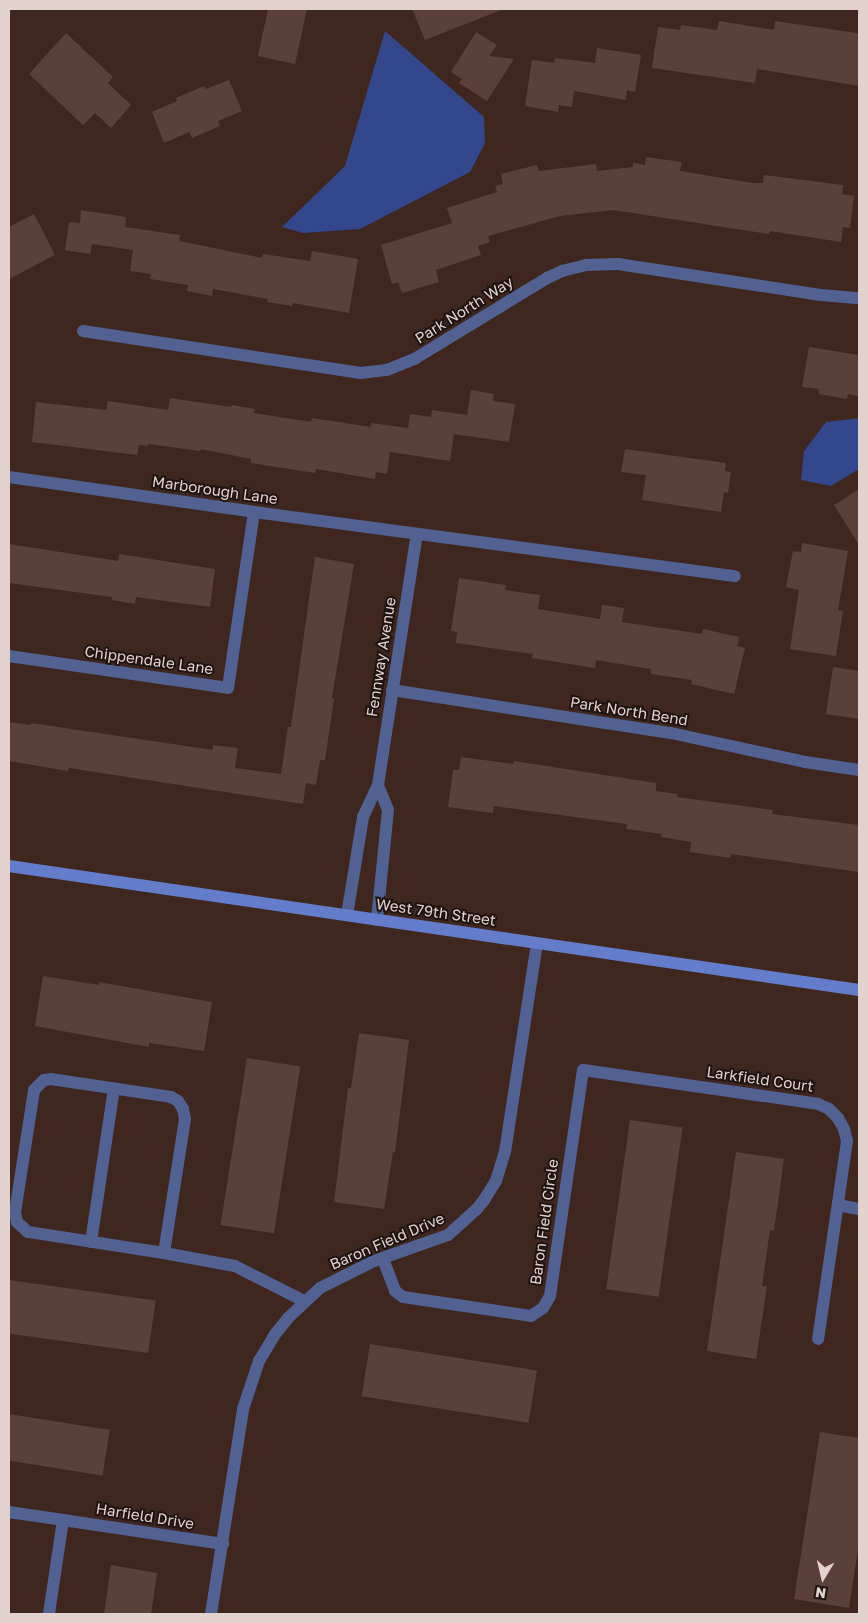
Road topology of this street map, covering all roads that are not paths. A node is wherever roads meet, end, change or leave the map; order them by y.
1 (859, 298) edge
2 (83, 331) dead end
3 (9, 477) edge
4 (254, 512) junction
5 (417, 534) junction
6 (736, 576) dead end
7 (9, 656) edge
8 (392, 690) junction
9 (859, 770) edge
10 (378, 785) junction
11 (9, 866) edge
12 (347, 915) junction
13 (377, 920) junction
14 (537, 943) junction
15 (859, 990) edge
16 (583, 1070) joint
17 (114, 1089) junction
18 (838, 1205) junction
19 (859, 1209) edge
20 (91, 1242) junction
21 (164, 1253) junction
22 (383, 1259) junction
23 (304, 1301) junction
24 (818, 1339) dead end
25 (9, 1512) edge
26 (63, 1520) junction
27 (223, 1544) junction
28 (49, 1614) edge
29 (211, 1614) edge

1 - 2 street, Park North Way
3 - 4 street, Marborough Lane
4 - 5 street, Marborough Lane
4 - 7 street, Chippendale Lane
5 - 6 street, Marborough Lane
5 - 8 street, Fennway Avenue
8 - 9 street, Park North Bend
8 - 10 street, Fennway Avenue
10 - 12 street, Fennway Avenue
10 - 13 street
11 - 12 main road, West 79th Street
12 - 13 main road, West 79th Street
13 - 14 main road, West 79th Street
14 - 15 main road, West 79th Street
14 - 22 street, Baron Field Drive
16 - 18 street, Larkfield Court
16 - 22 street, Baron Field Circle
17 - 20 street
17 - 20 street
17 - 21 street
18 - 19 street
18 - 24 street, Larkfield Court
20 - 21 street
21 - 23 street
22 - 23 street, Baron Field Drive
23 - 27 street, Baron Field Drive
25 - 26 street, Harfield Drive
26 - 27 street, Harfield Drive
26 - 28 street
27 - 29 street, Baron Field Drive

